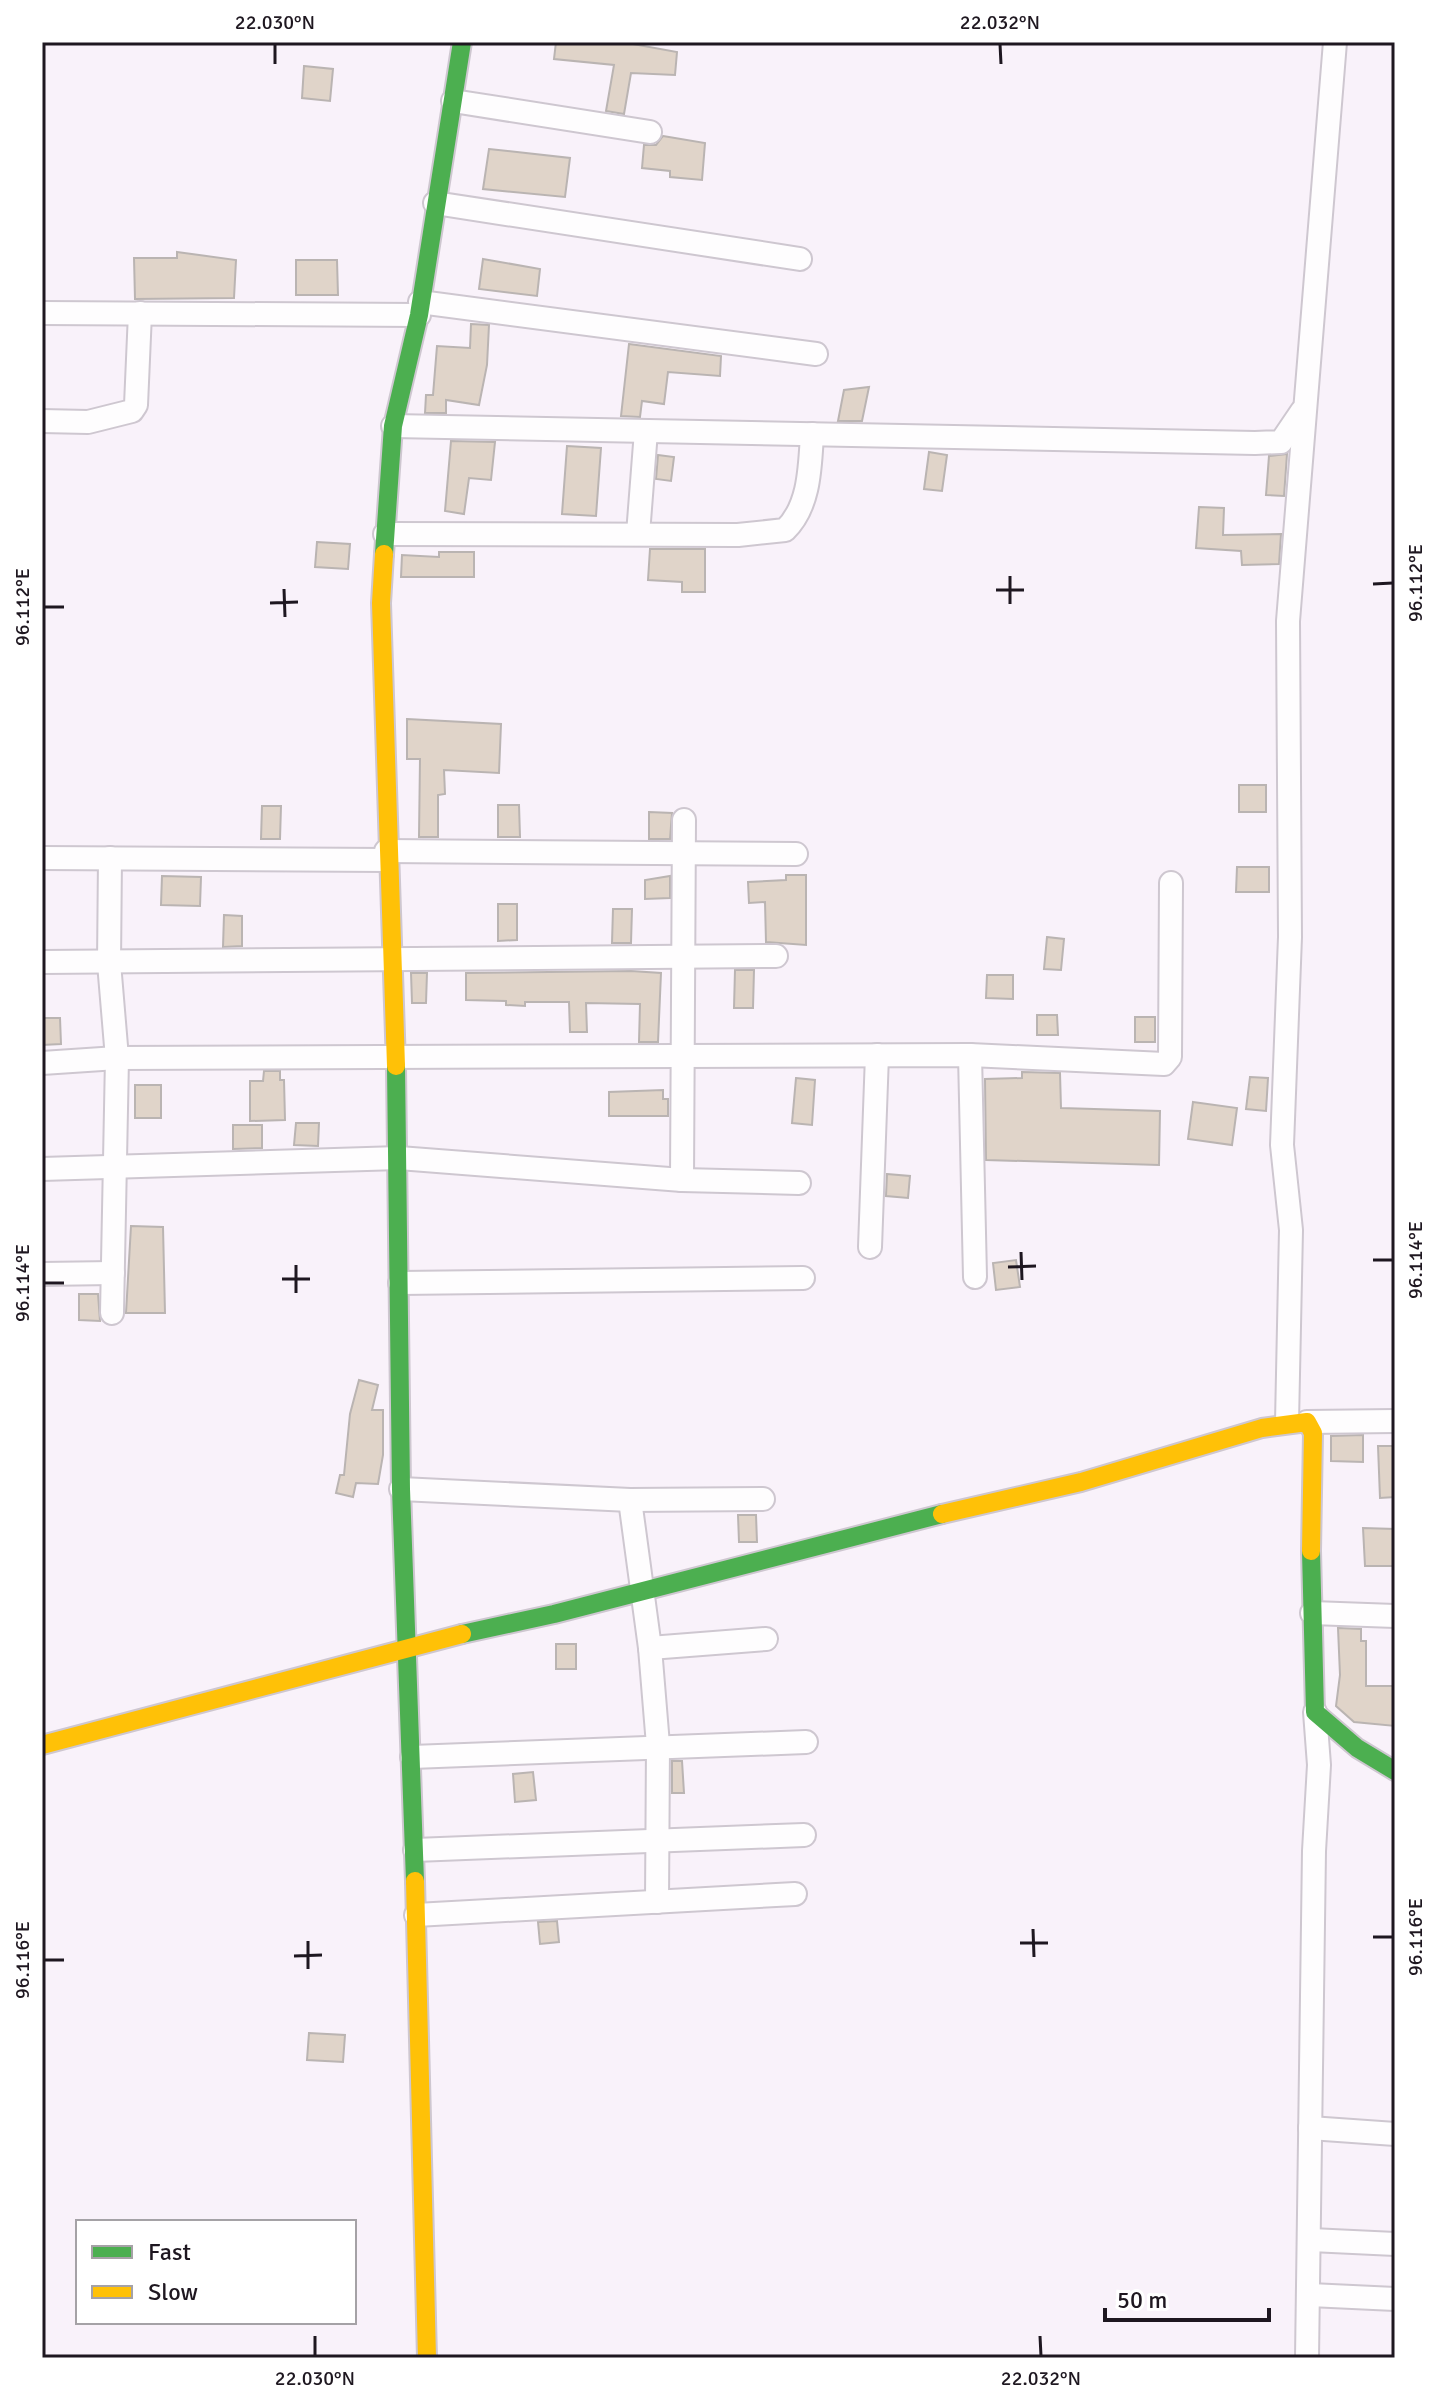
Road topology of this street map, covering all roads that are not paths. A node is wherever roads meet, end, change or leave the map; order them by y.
1 (462, 42) edge
2 (1335, 42) edge
3 (453, 101) junction
4 (650, 132) dead end
5 (435, 203) junction
6 (800, 259) dead end
7 (420, 308) junction
8 (42, 313) edge
9 (140, 313) junction
10 (816, 354) dead end
11 (1305, 407) junction
12 (42, 421) edge
13 (393, 426) junction
14 (646, 431) junction
15 (812, 434) junction
16 (385, 534) junction
17 (638, 534) junction
18 (684, 820) dead end
19 (684, 852) junction
20 (796, 854) dead end
21 (386, 855) junction
22 (42, 858) edge
23 (110, 858) junction
24 (1171, 883) dead end
25 (776, 956) dead end
26 (685, 957) junction
27 (392, 959) junction
28 (42, 962) edge
29 (109, 963) junction
30 (684, 1055) junction
31 (877, 1055) junction
32 (970, 1055) junction
33 (117, 1058) junction
34 (396, 1059) junction
35 (42, 1063) edge
36 (399, 1158) junction
37 (116, 1167) junction
38 (42, 1169) edge
39 (682, 1180) junction
40 (799, 1183) dead end
41 (870, 1247) dead end
42 (113, 1273) junction
43 (42, 1274) edge
44 (975, 1277) dead end
45 (803, 1278) dead end
46 (400, 1283) junction
47 (112, 1313) dead end
48 (1395, 1421) edge
49 (1297, 1422) junction
50 (401, 1489) junction
51 (763, 1499) dead end
52 (630, 1500) junction
53 (642, 1590) junction
54 (1312, 1613) junction
55 (1395, 1616) edge
56 (766, 1639) dead end
57 (409, 1645) junction
58 (650, 1648) junction
59 (1315, 1712) junction
60 (806, 1742) dead end
61 (42, 1745) edge
62 (658, 1745) junction
63 (412, 1757) junction
64 (1395, 1771) edge
65 (804, 1835) dead end
66 (658, 1842) junction
67 (415, 1850) junction
68 (795, 1894) dead end
69 (657, 1902) junction
70 (416, 1915) junction
71 (1310, 2128) junction
72 (1395, 2134) edge
73 (1311, 2240) junction
74 (1395, 2244) edge
75 (1310, 2295) junction
76 (1395, 2299) edge
77 (427, 2358) edge
78 (1307, 2358) edge

1 - 3 street
2 - 11 street
3 - 4 street
3 - 5 street
5 - 6 street
5 - 7 street
7 - 9 street
7 - 10 street
7 - 13 street
8 - 9 street
9 - 12 street
11 - 15 street
11 - 49 street
13 - 14 street
13 - 16 street
14 - 15 street
14 - 17 street
15 - 17 street
16 - 17 street
16 - 21 street
18 - 19 street
19 - 20 street
19 - 21 street
19 - 26 street
21 - 23 street
21 - 27 street
22 - 23 street
23 - 29 street
24 - 32 street
25 - 26 street
26 - 27 street
26 - 30 street
27 - 29 street
27 - 34 street
28 - 29 street
29 - 33 street
30 - 31 street
30 - 34 street
30 - 39 street
31 - 32 street
31 - 41 street
32 - 44 street
33 - 34 street
33 - 35 street
33 - 37 street
34 - 36 street
36 - 37 street
36 - 39 street
36 - 46 street
37 - 38 street
37 - 42 street
39 - 40 street
42 - 43 street
42 - 47 street
45 - 46 street
46 - 50 street
48 - 49 street
49 - 53 street
49 - 54 street
50 - 52 street
50 - 57 street
51 - 52 street
52 - 53 street
53 - 57 street
53 - 58 street
54 - 55 street
54 - 59 street
56 - 58 street
57 - 61 street
57 - 63 street
58 - 62 street
59 - 64 street
59 - 71 street
60 - 62 street
62 - 63 street
62 - 66 street
63 - 67 street
65 - 66 street
66 - 67 street
66 - 69 street
67 - 70 street
68 - 69 street
69 - 70 street
70 - 77 street
71 - 72 street
71 - 73 street
73 - 74 street
73 - 75 street
75 - 76 street
75 - 78 street

